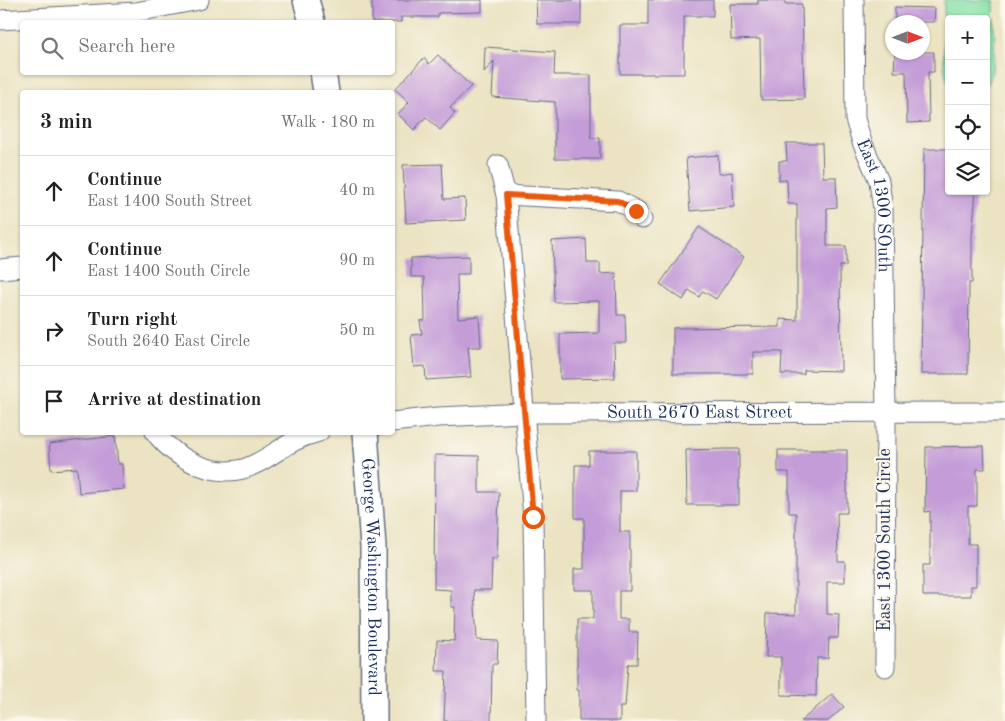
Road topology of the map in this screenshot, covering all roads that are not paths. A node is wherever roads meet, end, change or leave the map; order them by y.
1 (199, 0) edge
2 (306, 0) edge
3 (854, 0) edge
4 (0, 20) edge
5 (311, 20) edge
6 (323, 75) edge
7 (326, 90) edge
8 (498, 165) dead end
9 (506, 195) junction
10 (642, 219) dead end
11 (20, 267) edge
12 (0, 269) edge
13 (1005, 412) edge
14 (525, 413) junction
15 (886, 413) junction
16 (395, 422) edge
17 (157, 435) edge
18 (311, 435) edge
19 (365, 435) edge
20 (885, 667) dead end
21 (374, 721) edge
22 (536, 721) edge

1 - 4 street
2 - 5 main road
3 - 15 street, East 1300 SOuth
6 - 7 main road
8 - 9 street
9 - 10 street
9 - 14 street
11 - 12 street
13 - 15 street, South 2670 East Street
14 - 15 street, South 2670 East Street
14 - 16 street, South 2670 East Street
14 - 22 street
15 - 20 street, East 1300 South Circle
17 - 18 street
19 - 21 main road, George Washington Boulevard

